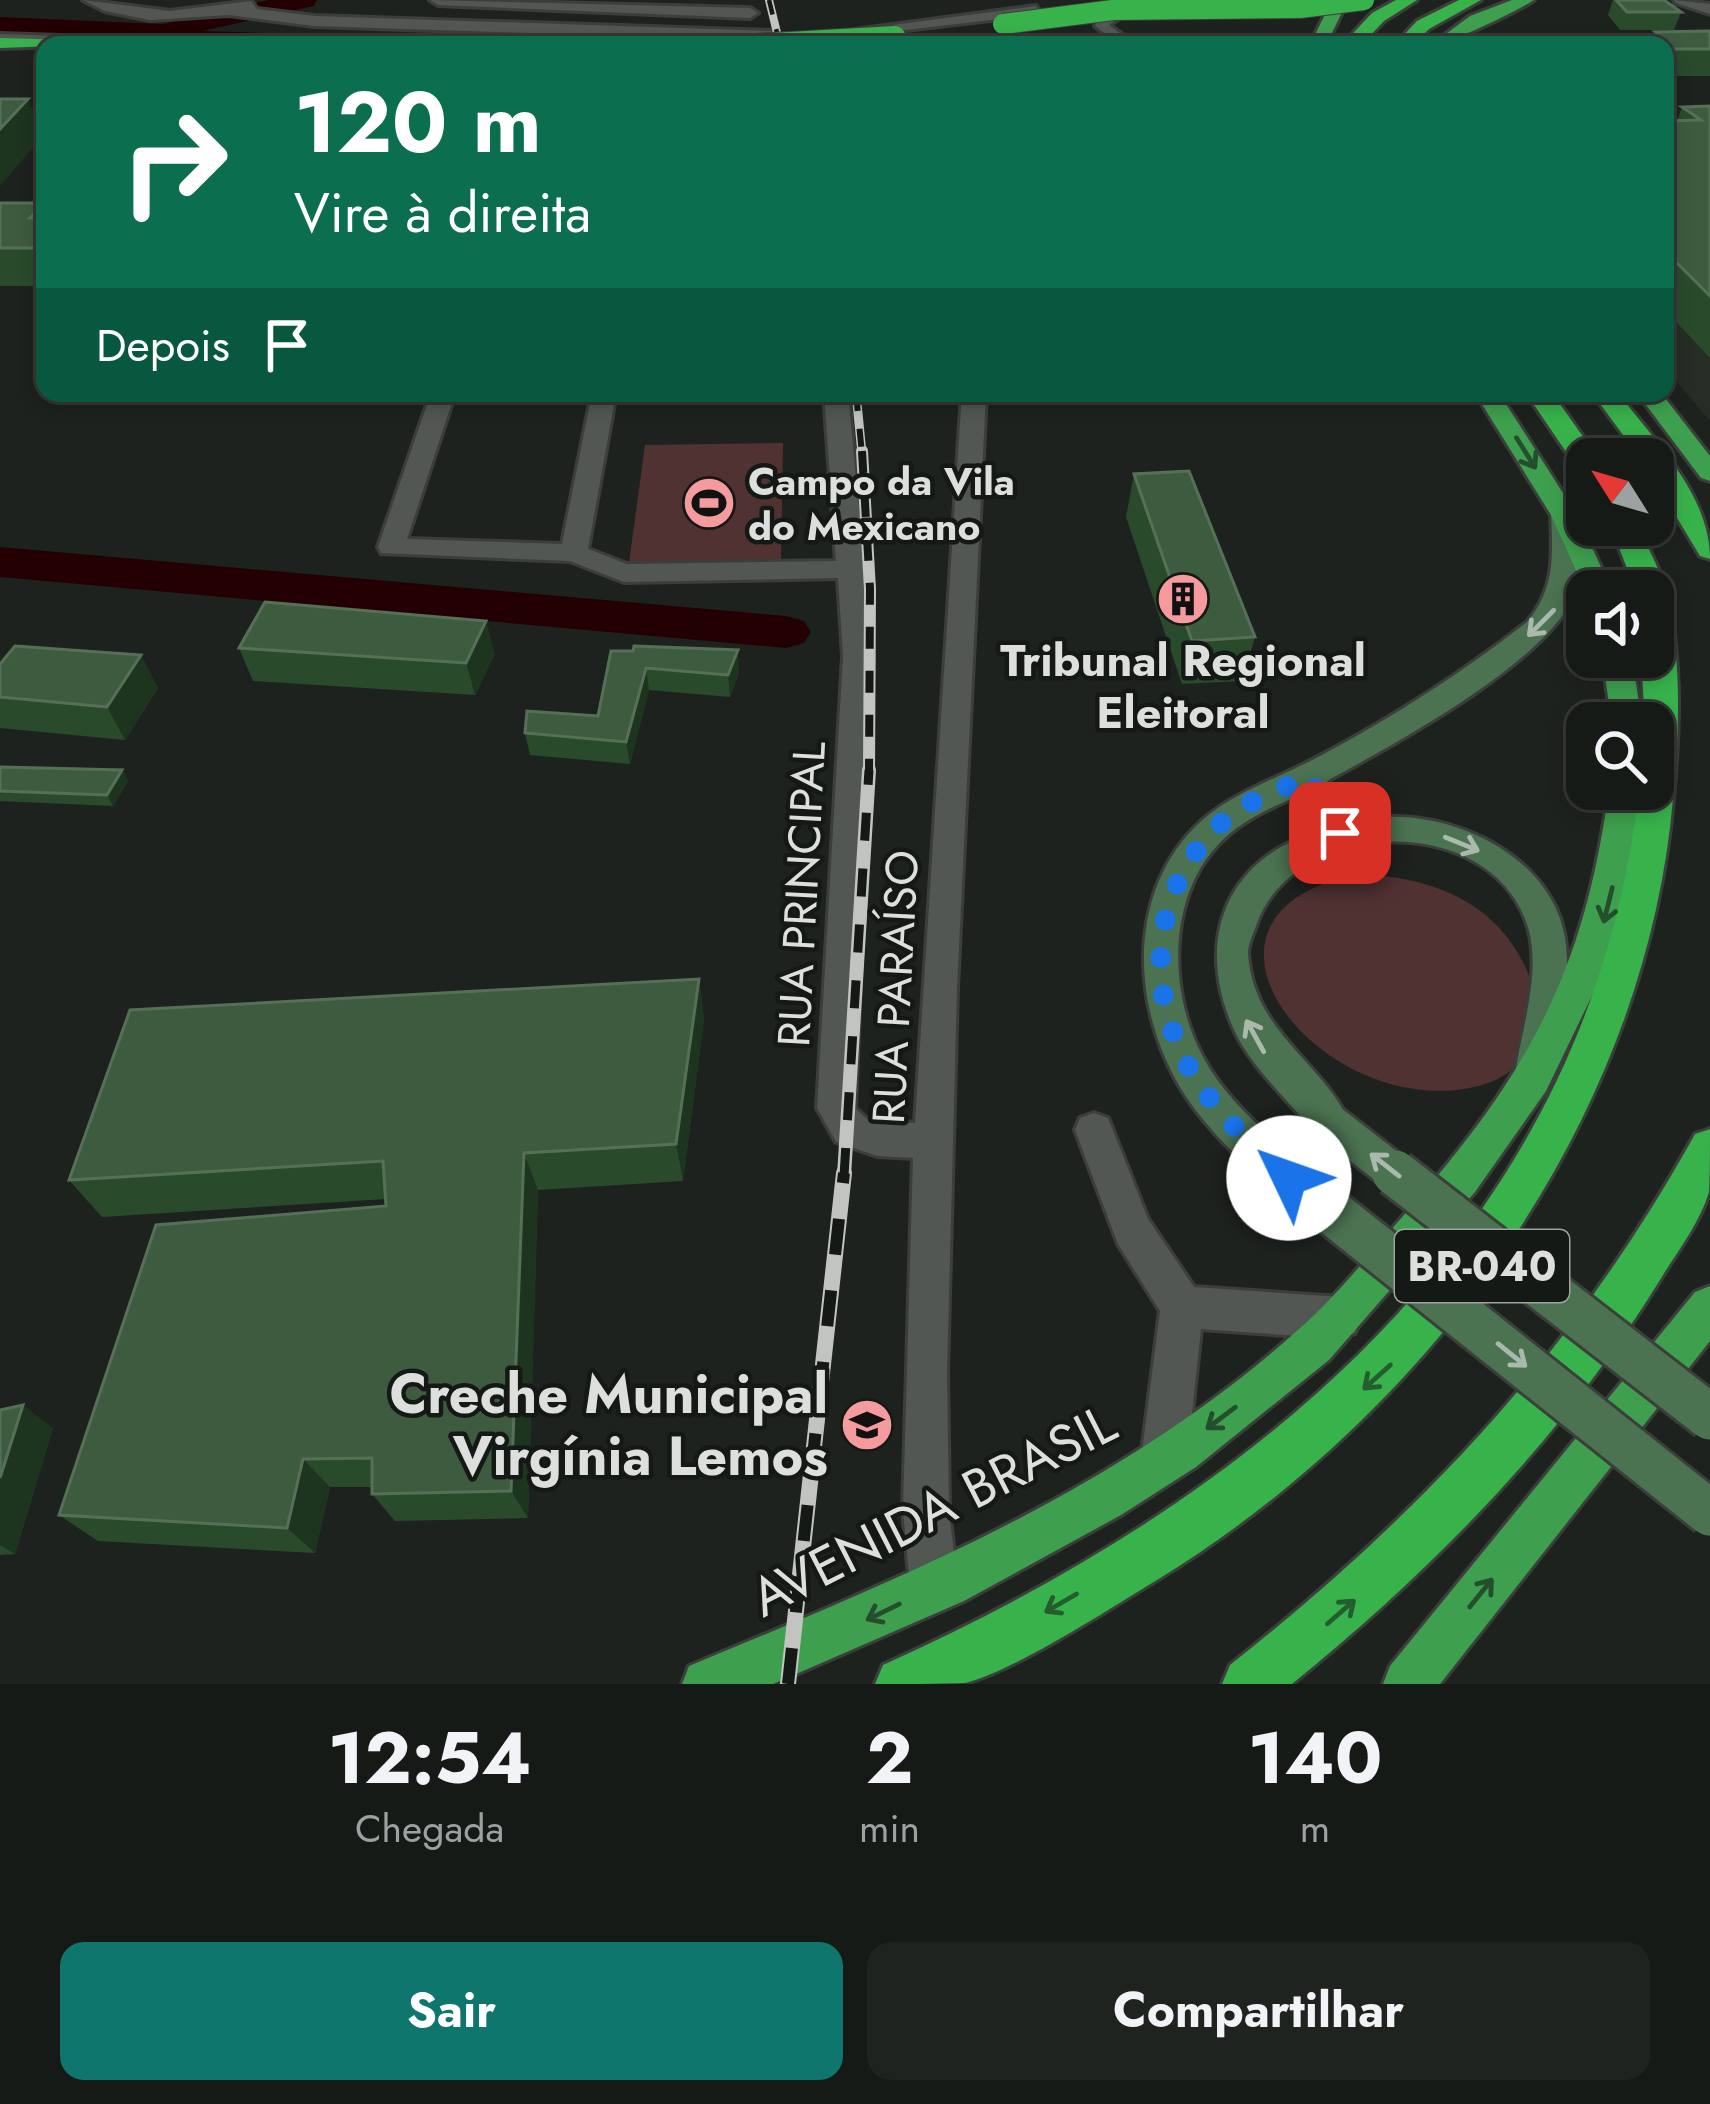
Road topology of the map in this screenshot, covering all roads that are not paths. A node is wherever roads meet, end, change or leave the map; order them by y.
1 (91, 0) edge
2 (283, 0) edge
3 (340, 0) edge
4 (438, 0) edge
5 (984, 0) edge
6 (1252, 0) edge
7 (1340, 0) edge
8 (1364, 0) edge
9 (1408, 0) edge
10 (1472, 0) edge
11 (1526, 0) edge
12 (1682, 0) edge
13 (1319, 1) edge
14 (530, 4) junction
15 (1131, 4) edge
16 (750, 7) edge
17 (1710, 9) edge
18 (235, 11) junction
19 (999, 17) junction
20 (270, 18) junction
21 (1332, 19) junction
22 (507, 29) junction
23 (861, 30) edge
24 (644, 36) edge
25 (796, 36) edge
26 (827, 36) edge
27 (855, 36) edge
28 (1116, 36) edge
29 (1161, 36) edge
30 (1320, 36) edge
31 (1360, 36) edge
32 (1412, 36) edge
33 (1452, 36) edge
34 (0, 41) edge
35 (36, 42) edge
36 (36, 43) edge
37 (1674, 46) edge
38 (1710, 47) edge
39 (1674, 49) edge
40 (0, 53) edge
41 (36, 54) edge
42 (440, 402) edge
43 (602, 402) edge
44 (837, 402) edge
45 (973, 402) edge
46 (1493, 402) edge
47 (1545, 402) edge
48 (1612, 402) edge
49 (1656, 402) edge
50 (1570, 438) edge
51 (1710, 473) edge
52 (1564, 514) junction
53 (1710, 550) edge
54 (574, 553) junction
55 (850, 569) junction
56 (1589, 570) edge
57 (1671, 678) edge
58 (1309, 777) junction
59 (1622, 810) edge
60 (1340, 833) junction
61 (1532, 1087) junction
62 (1094, 1130) dead end
63 (936, 1141) junction
64 (1710, 1153) edge
65 (1182, 1307) junction
66 (1710, 1307) edge
67 (1340, 1318) junction
68 (1710, 1417) edge
69 (1164, 1460) junction
70 (1710, 1513) edge
71 (934, 1586) junction
72 (707, 1684) edge
73 (902, 1684) edge
74 (1249, 1684) edge
75 (1408, 1684) edge

1 - 18 street
2 - 18 street
3 - 20 street
4 - 14 street
5 - 19 street
6 - 15 street
7 - 21 highway
8 - 27 highway, bridge
9 - 31 highway
10 - 32 highway
11 - 33 highway
12 - 17 street
13 - 15 street
13 - 21 street
14 - 16 street
14 - 22 street
15 - 19 street
15 - 26 street
15 - 28 street
18 - 20 street
19 - 23 street
20 - 22 street
21 - 30 highway
22 - 24 street
23 - 25 street
23 - 29 highway, bridge
34 - 35 street
34 - 36 highway
37 - 38 highway, bridge
38 - 39 highway, bridge
40 - 41 highway
42 - 54 street
43 - 54 street
44 - 55 street
45 - 63 street, RUA PARAÍSO
46 -> 52 highway
47 - 50 highway
48 - 53 highway
49 - 51 highway
52 - 56 highway
52 -> 58 main road
54 - 55 street
55 - 63 street, RUA PRINCIPAL
57 -> 73 highway, BR-040
58 - 60 main road
58 -> 70 main road, bridge
59 -> 61 highway, AVENIDA BRASIL
60 -> 61 main road
68 -> 60 main road, bridge
61 - 67 highway, AVENIDA BRASIL
62 - 65 street
63 - 71 street, RUA PARAÍSO
74 -> 64 highway, BR-040
65 - 67 street
65 - 69 street
75 -> 66 highway
67 -> 69 highway, AVENIDA BRASIL
69 - 71 highway, AVENIDA BRASIL
71 -> 72 highway, AVENIDA BRASIL

